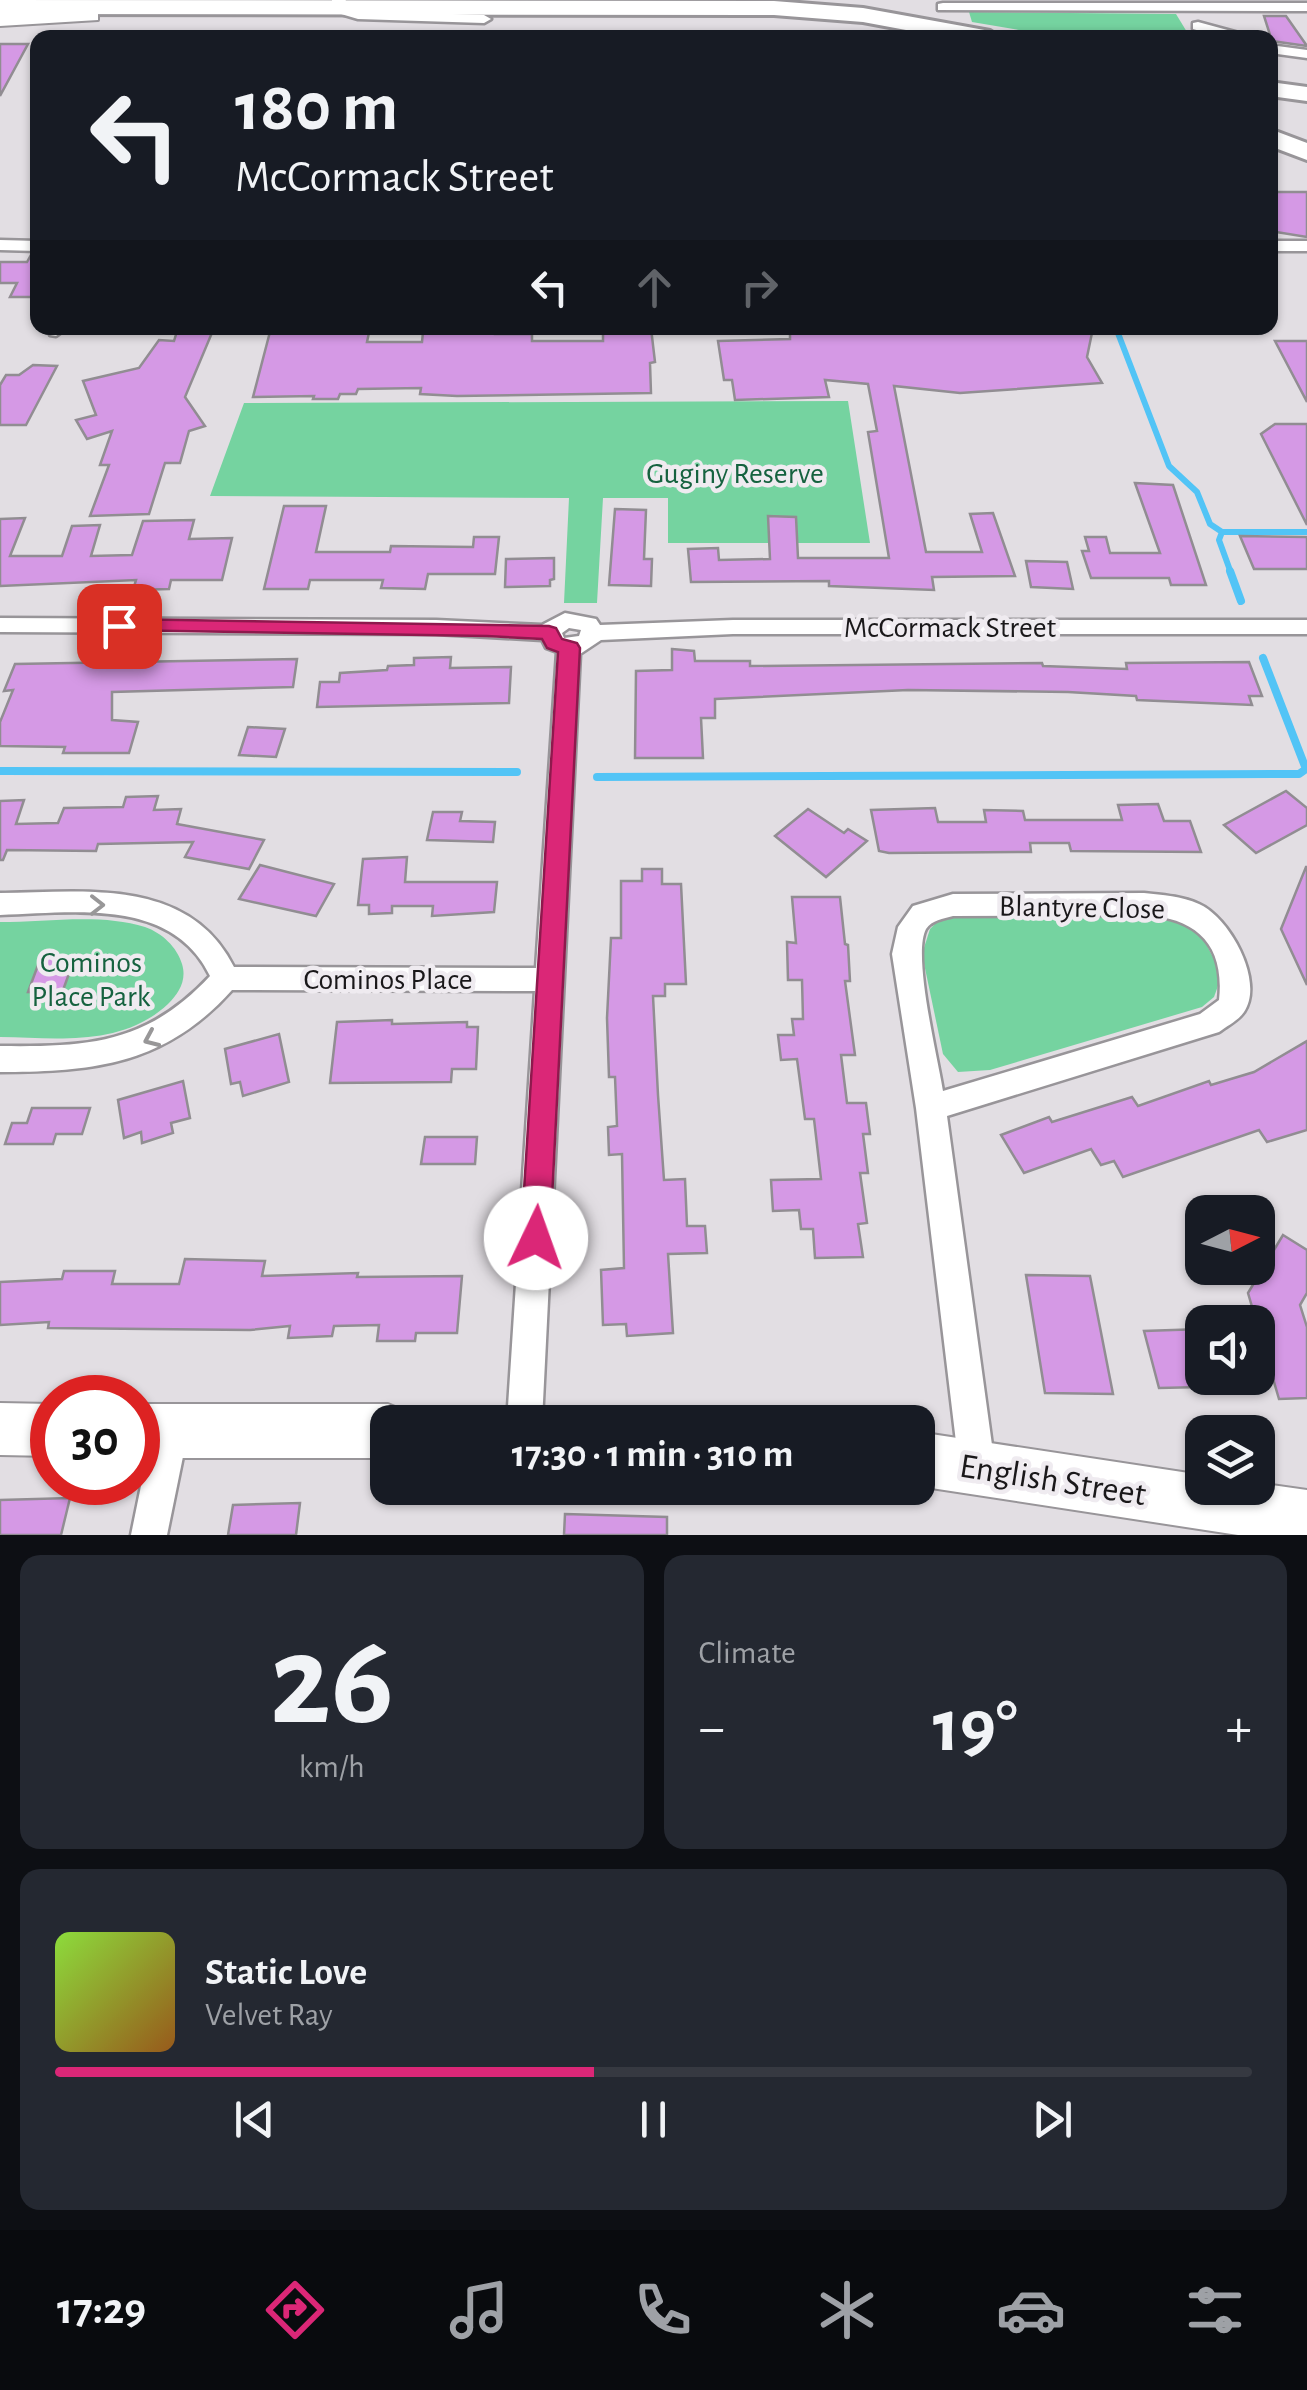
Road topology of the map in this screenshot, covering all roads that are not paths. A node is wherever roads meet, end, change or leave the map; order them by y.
1 (887, 0) edge
2 (548, 4) edge
3 (340, 7) edge
4 (1186, 7) junction
5 (1307, 7) edge
6 (851, 8) edge
7 (0, 13) edge
8 (189, 13) junction
9 (937, 24) edge
10 (1201, 30) edge
11 (1278, 51) edge
12 (1307, 54) edge
13 (1278, 137) edge
14 (1278, 139) edge
15 (1307, 139) edge
16 (1307, 152) edge
17 (0, 246) edge
18 (30, 246) edge
19 (1278, 246) edge
20 (1307, 246) edge
21 (0, 625) edge
22 (1307, 626) edge
23 (570, 638) junction
24 (0, 904) edge
25 (225, 978) junction
26 (551, 980) junction
27 (0, 1059) edge
28 (931, 1108) junction
29 (525, 1405) edge
30 (0, 1429) edge
31 (30, 1430) edge
32 (370, 1431) edge
33 (160, 1432) edge
34 (935, 1462) edge
35 (977, 1468) junction
36 (150, 1505) edge
37 (1208, 1518) edge
38 (1307, 1518) edge
39 (149, 1535) edge

1 - 9 main road
2 - 3 main road
2 - 6 main road
3 - 6 main road
3 - 8 main road
4 - 5 street
4 - 9 street
4 - 10 street
6 - 9 main road
7 - 8 main road
7 - 8 main road
11 - 12 street
13 - 15 main road
14 - 16 main road
17 - 18 street
19 - 20 street
21 - 23 street, McCormack Street
22 - 23 street, McCormack Street
23 - 26 street
24 -> 25 street
25 - 26 street, Cominos Place
25 -> 27 street
26 - 29 street
28 - 28 street, Blantyre Close
28 - 35 street, Blantyre Close
30 - 31 street
32 - 33 street
34 - 35 street, English Street
35 - 37 street, English Street
36 - 39 street
37 - 38 street, English Street

